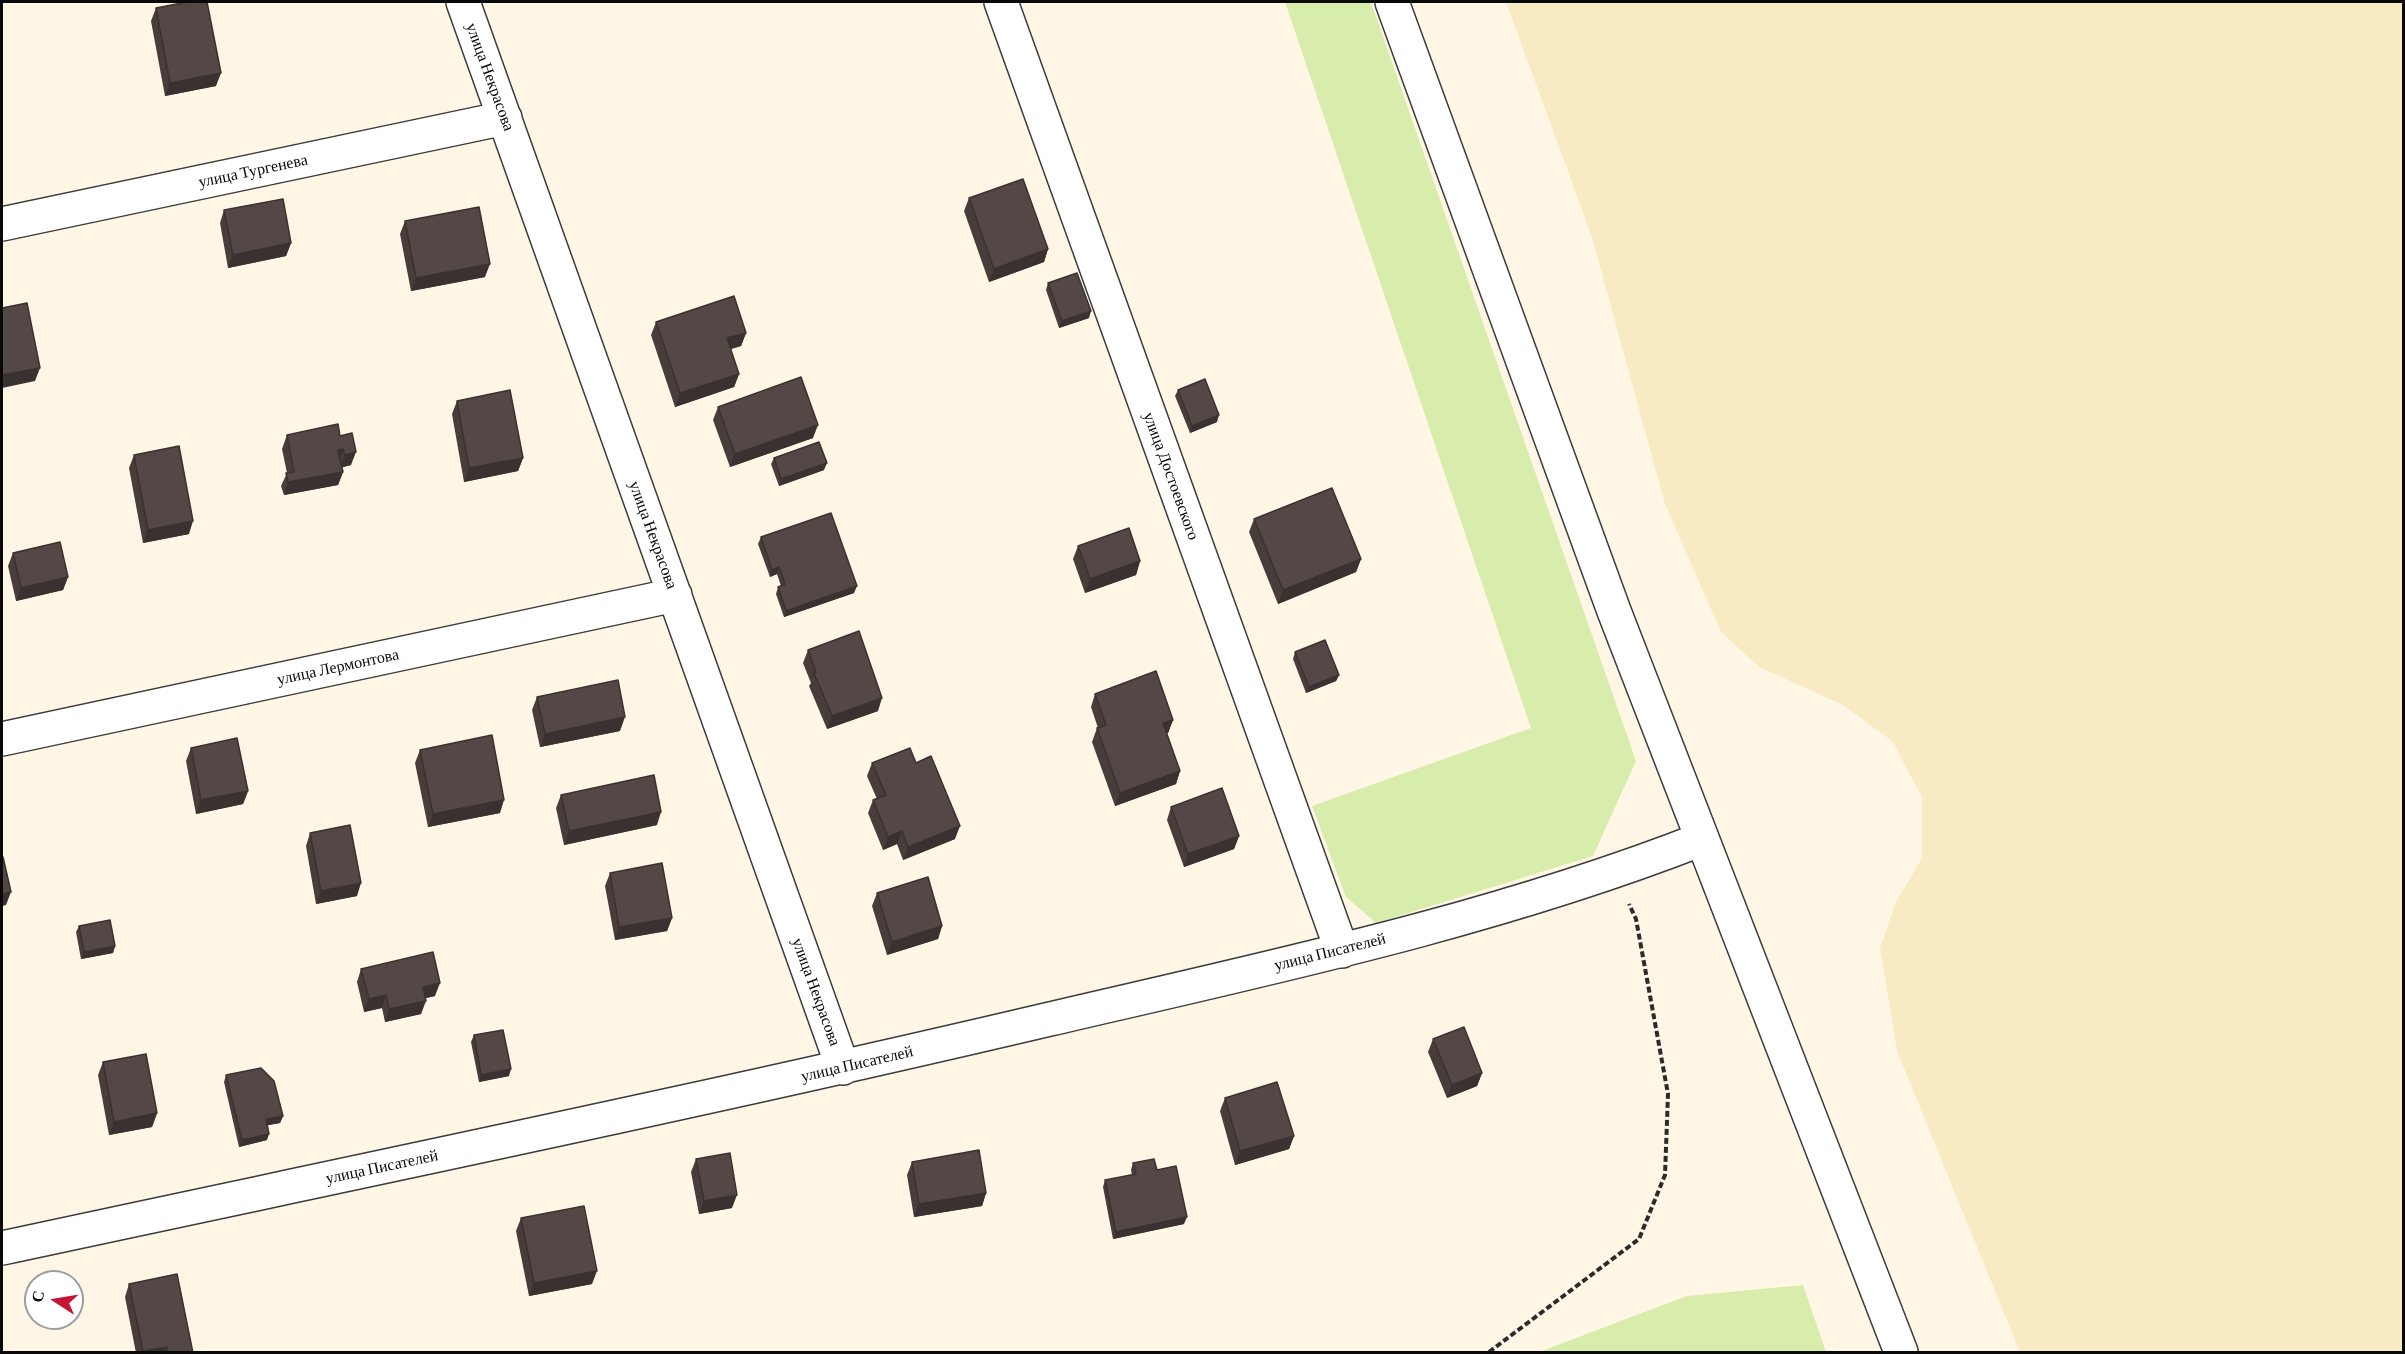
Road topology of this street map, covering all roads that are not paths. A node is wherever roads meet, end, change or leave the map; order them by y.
1 (463, 2) edge
2 (1001, 2) edge
3 (1392, 2) edge
4 (505, 118) junction
5 (2, 224) edge
6 (675, 596) junction
7 (2, 739) edge
8 (1702, 839) junction
9 (1342, 951) junction
10 (843, 1068) junction
11 (2, 1248) edge
12 (1901, 1353) edge

1 - 4 street, улица Некрасова
2 - 9 street, улица Достоевского
3 - 8 street
4 - 5 street, улица Тургенева
4 - 6 street, улица Некрасова
6 - 7 street, улица Лермонтова
6 - 10 street, улица Некрасова
8 - 9 street, улица Писателей
8 - 12 street
9 - 10 street, улица Писателей
10 - 11 street, улица Писателей

